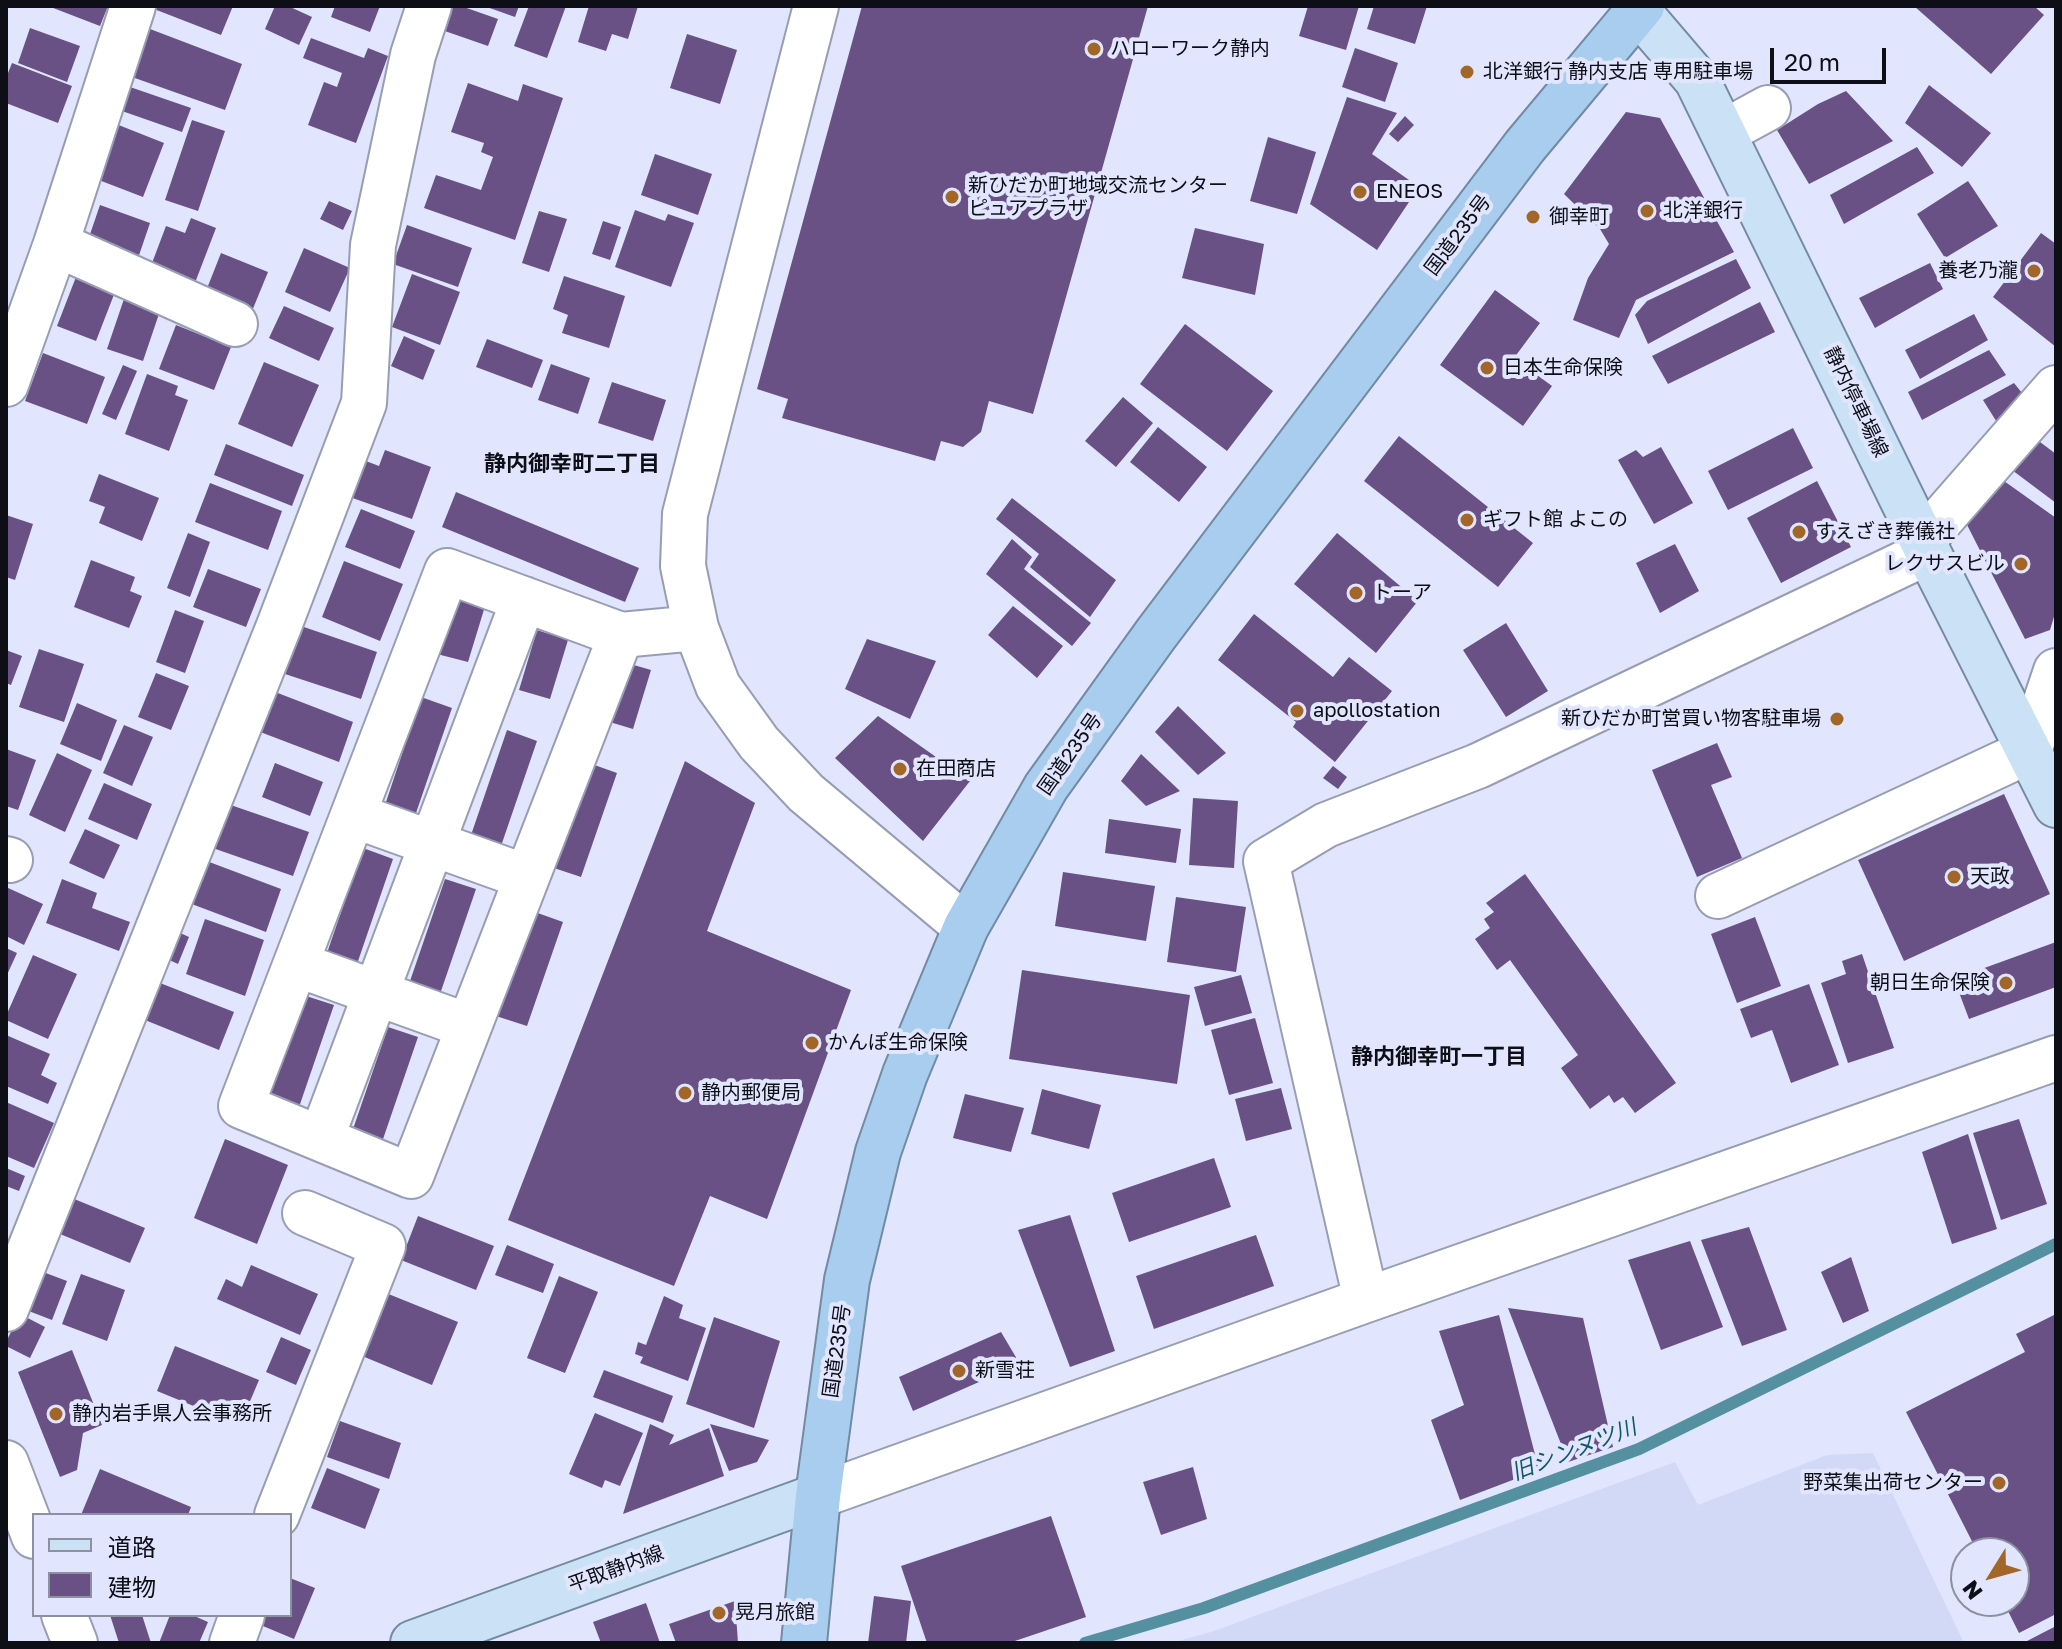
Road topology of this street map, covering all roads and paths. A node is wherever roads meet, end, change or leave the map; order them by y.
1 (133, 6) edge
2 (429, 6) edge
3 (816, 6) edge
4 (1637, 8) edge
5 (1768, 108) dead end
6 (1724, 132) junction
7 (56, 244) junction
8 (235, 324) dead end
9 (6, 384) edge
10 (2056, 388) edge
11 (1926, 546) junction
12 (524, 599) junction
13 (696, 628) junction
14 (621, 635) junction
15 (2056, 671) edge
16 (2029, 751) junction
17 (2056, 805) edge
18 (353, 815) junction
19 (432, 844) junction
20 (526, 877) junction
21 (1718, 896) dead end
22 (966, 927) junction
23 (296, 964) junction
24 (377, 993) junction
25 (468, 1026) junction
26 (2056, 1058) edge
27 (321, 1139) junction
28 (305, 1213) dead end
29 (1366, 1300) junction
30 (6, 1309) edge
31 (6, 1463) edge
32 (818, 1496) junction
33 (278, 1513) edge
34 (32, 1531) edge
35 (65, 1617) edge
36 (241, 1617) edge
37 (75, 1643) edge
38 (232, 1643) edge
39 (413, 1643) edge
40 (804, 1643) edge

1 - 7 street
2 - 30 street
3 - 13 street
4 - 6 main road, 静内停車場線
4 - 22 highway, 国道235号
5 - 6 street
6 - 11 main road, 静内停車場線
7 - 8 street
7 - 9 street
10 - 11 street
11 - 16 main road, 静内停車場線
11 - 29 street
12 - 14 street
12 - 18 street
12 - 19 street
13 - 14 street
13 - 22 street
14 - 20 street
15 - 16 street
16 - 17 main road, 静内停車場線
16 - 21 street
18 - 19 street
18 - 23 street
19 - 20 street
19 - 24 street
20 - 25 street
22 - 32 highway, 国道235号
23 - 24 street
23 - 27 street
24 - 25 street
24 - 27 street
25 - 27 street
26 - 29 street
28 - 33 street
29 - 32 street
31 - 34 street
32 - 39 main road, 平取静内線
32 - 40 highway, 国道235号
35 - 37 street
36 - 38 street

